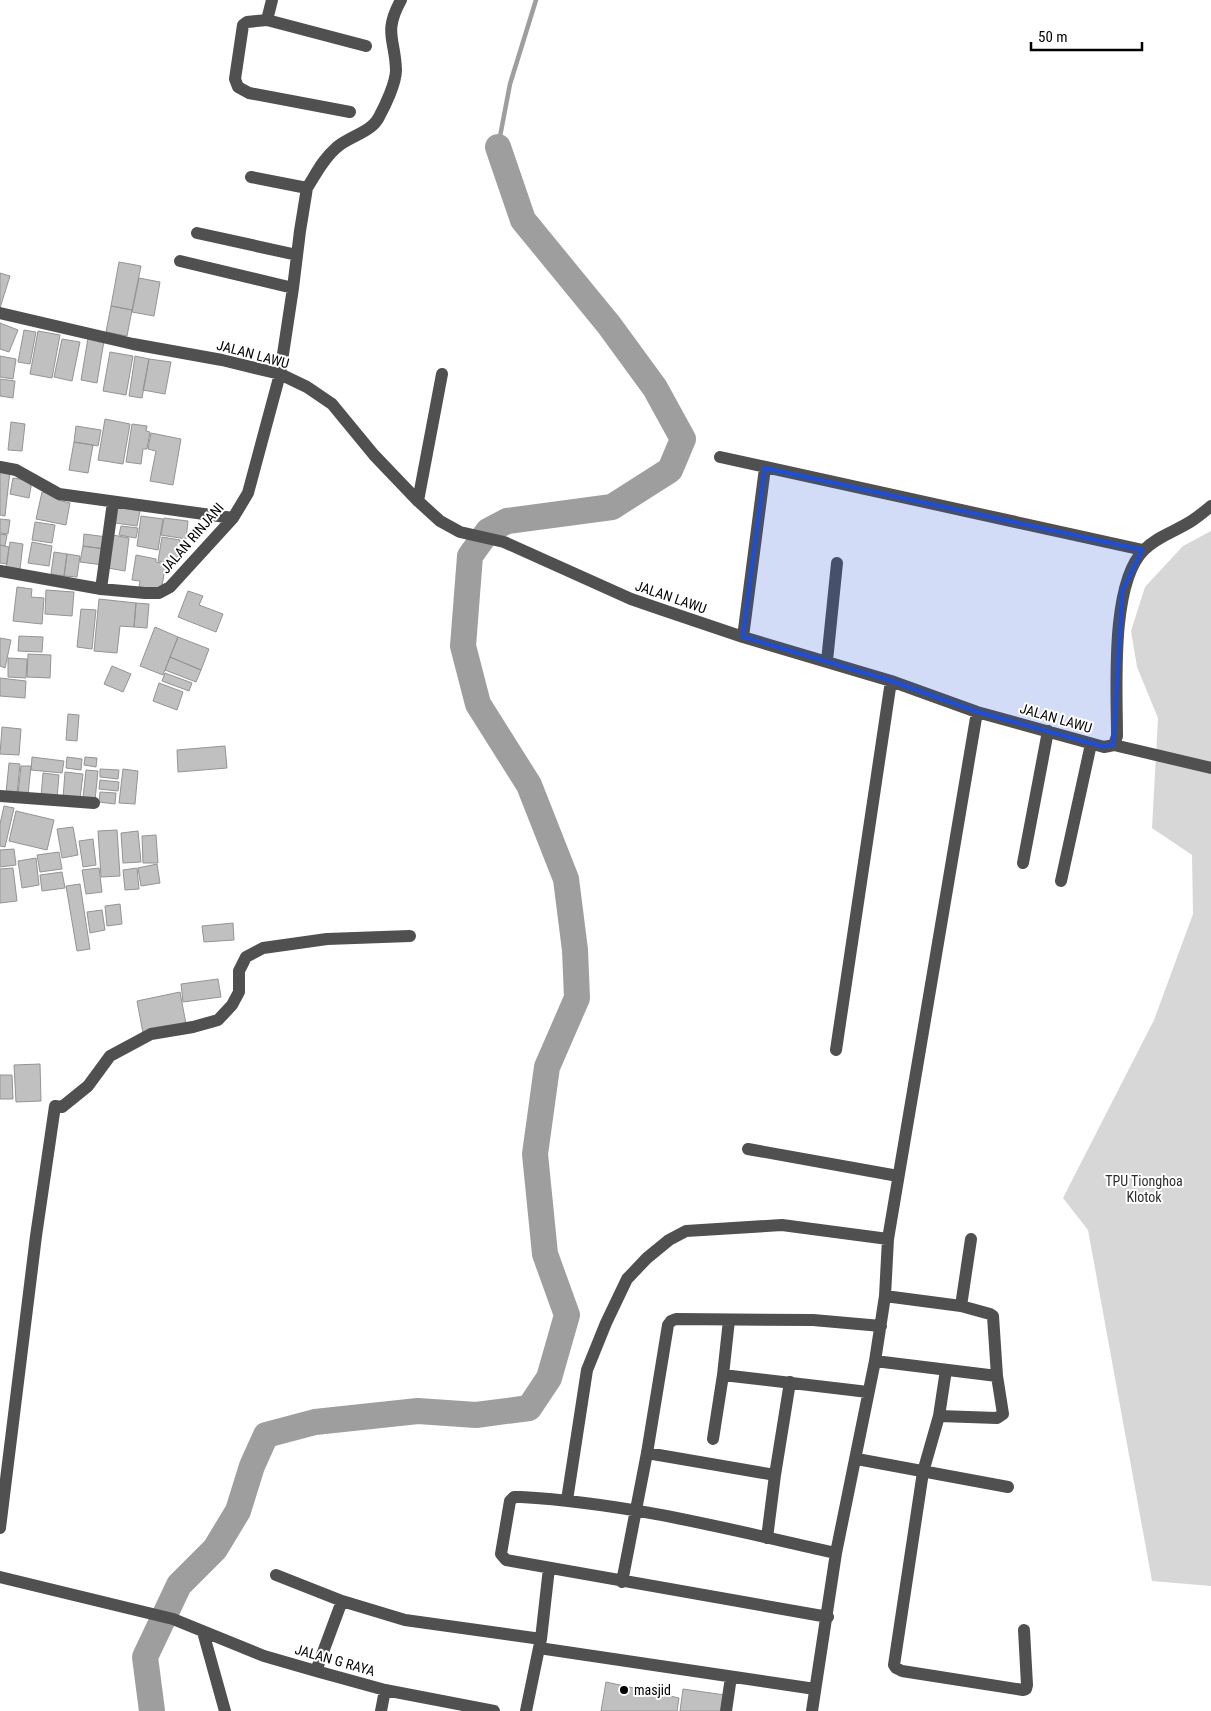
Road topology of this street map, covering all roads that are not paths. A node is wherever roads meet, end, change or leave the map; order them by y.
1 (272, 0) edge
2 (401, 0) edge
3 (268, 20) junction
4 (366, 46) dead end
5 (350, 112) dead end
6 (251, 177) dead end
7 (307, 188) junction
8 (197, 232) dead end
9 (297, 255) junction
10 (180, 261) dead end
11 (293, 288) junction
12 (0, 313) edge
13 (280, 374) junction
14 (442, 374) dead end
15 (720, 457) dead end
16 (0, 467) edge
17 (765, 468) junction
18 (418, 501) junction
19 (113, 502) junction
20 (1211, 506) edge
21 (233, 518) junction
22 (1143, 550) junction
23 (837, 563) dead end
24 (0, 571) edge
25 (101, 589) junction
26 (744, 637) junction
27 (827, 661) junction
28 (891, 681) junction
29 (977, 712) junction
30 (1048, 730) junction
31 (1091, 744) junction
32 (1114, 745) junction
33 (1211, 768) edge
34 (0, 796) edge
35 (94, 803) dead end
36 (1023, 863) dead end
37 (1061, 881) dead end
38 (410, 936) dead end
39 (836, 1050) dead end
40 (748, 1149) dead end
41 (898, 1176) junction
42 (888, 1239) junction
43 (971, 1240) dead end
44 (885, 1296) junction
45 (961, 1306) junction
46 (729, 1320) junction
47 (881, 1326) junction
48 (875, 1361) junction
49 (946, 1370) junction
50 (724, 1375) junction
51 (997, 1376) junction
52 (790, 1382) junction
53 (868, 1392) junction
54 (939, 1416) junction
55 (713, 1439) dead end
56 (647, 1453) junction
57 (856, 1459) junction
58 (923, 1472) junction
59 (775, 1475) junction
60 (1008, 1487) dead end
61 (567, 1500) junction
62 (636, 1510) junction
63 (0, 1528) edge
64 (767, 1538) junction
65 (836, 1553) junction
66 (549, 1568) junction
67 (276, 1575) dead end
68 (0, 1577) edge
69 (622, 1582) junction
70 (342, 1601) junction
71 (828, 1617) junction
72 (1024, 1630) dead end
73 (203, 1632) junction
74 (540, 1643) junction
75 (316, 1671) junction
76 (732, 1677) junction
77 (815, 1689) junction
78 (385, 1690) junction
79 (225, 1711) edge
80 (382, 1711) edge
81 (494, 1711) edge
82 (526, 1711) edge
83 (726, 1711) edge
84 (812, 1711) edge

1 - 3 street
2 - 7 street
3 - 4 street
3 - 5 street
6 - 7 street
7 - 9 street, JALAN RINJANI
8 - 9 street
9 - 11 street, JALAN RINJANI
10 - 11 street
11 - 13 street, JALAN RINJANI
12 - 13 street, JALAN LAWU
13 - 18 street, JALAN LAWU
13 - 21 street, JALAN RINJANI
14 - 18 street
15 - 17 street
16 - 19 street
17 - 22 street
17 - 26 street
18 - 26 street, JALAN LAWU
19 - 21 street
19 - 25 street
20 - 22 street
21 - 25 street, JALAN RINJANI
22 - 32 street
23 - 27 street
24 - 25 street, JALAN RINJANI
26 - 27 street, JALAN LAWU
27 - 28 street, JALAN LAWU
28 - 29 street, JALAN LAWU
28 - 39 street
29 - 30 street, JALAN LAWU
29 - 41 street
30 - 31 street, JALAN LAWU
30 - 36 street
31 - 32 street, JALAN LAWU
31 - 37 street
32 - 33 street, JALAN LAWU
34 - 35 street
38 - 63 street
40 - 41 street
41 - 42 street
42 - 44 street
42 - 61 street
43 - 45 street
44 - 45 street
44 - 47 street
45 - 51 street
46 - 47 street
46 - 50 street
46 - 56 street
47 - 48 street
48 - 49 street
48 - 53 street
49 - 51 street
49 - 54 street
50 - 52 street
50 - 55 street
51 - 54 street
52 - 53 street
52 - 59 street
53 - 57 street
54 - 58 street
56 - 59 street
56 - 62 street
57 - 58 street
57 - 65 street
58 - 60 street
58 - 72 street
59 - 64 street
61 - 62 street
61 - 66 street
62 - 64 street
62 - 69 street
64 - 65 street
65 - 71 street
66 - 69 street
66 - 74 street
67 - 70 street
68 - 73 street, JALAN G RAYA
69 - 71 street
70 - 74 street
70 - 75 street
71 - 77 street
73 - 75 street, JALAN G RAYA
73 - 79 street
74 - 76 street
74 - 82 street
75 - 78 street, JALAN G RAYA
76 - 77 street
76 - 83 street
77 - 84 street
78 - 80 street
78 - 81 street, JALAN G RAYA

